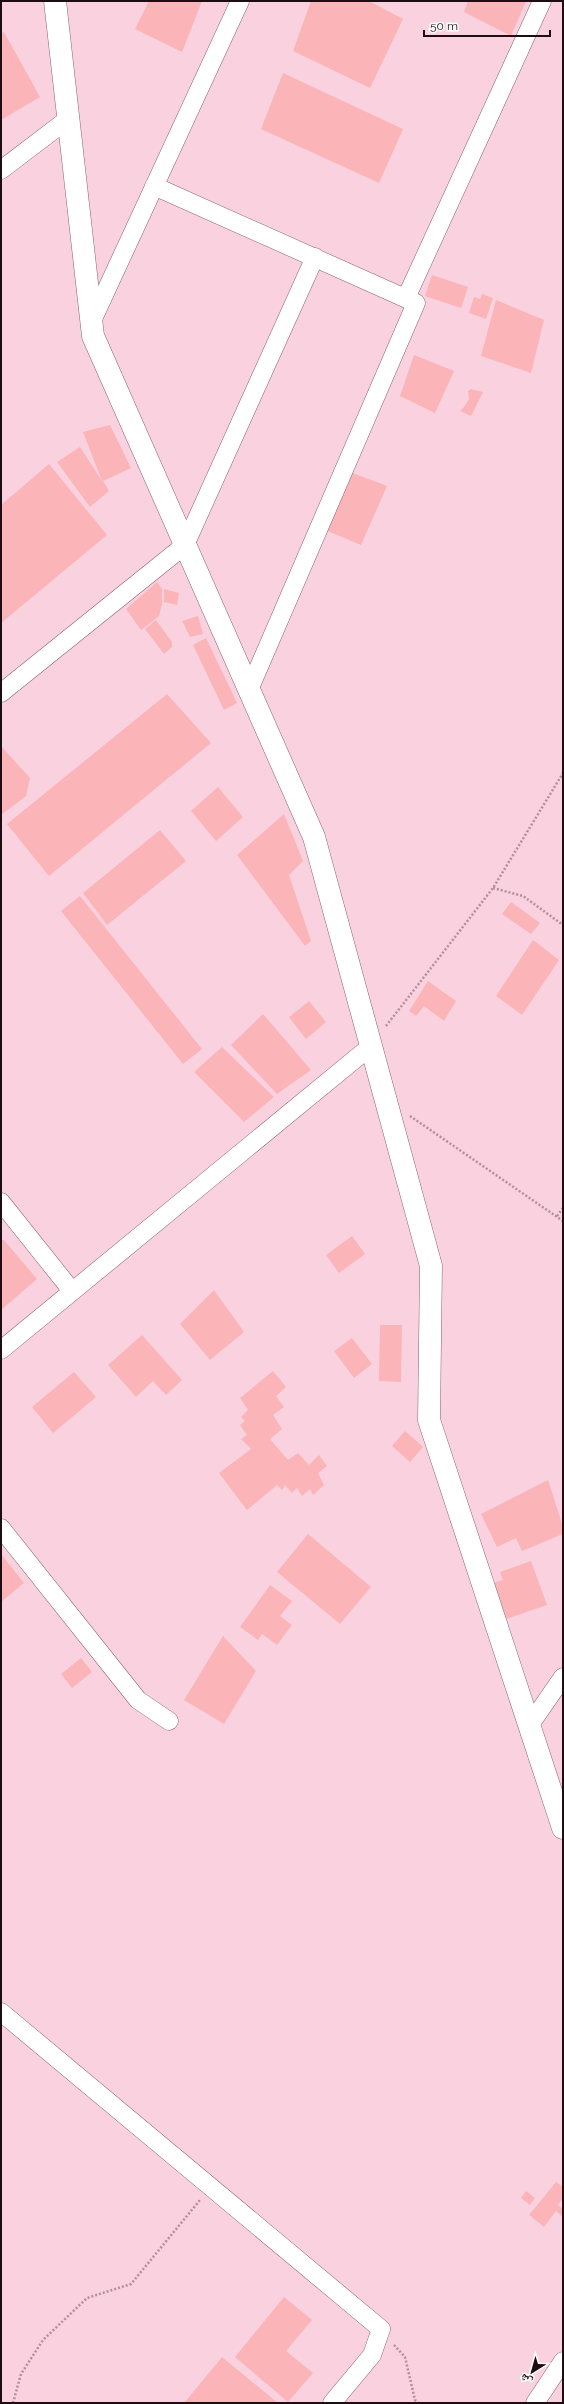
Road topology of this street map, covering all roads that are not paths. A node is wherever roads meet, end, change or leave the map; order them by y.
1 (55, 1) edge
2 (240, 1) edge
3 (542, 1) edge
4 (68, 119) junction
5 (1, 170) edge
6 (154, 186) junction
7 (315, 257) junction
8 (406, 298) junction
9 (92, 321) junction
10 (185, 545) junction
11 (249, 690) junction
12 (1, 693) edge
13 (371, 1046) junction
14 (1, 1202) edge
15 (72, 1291) junction
16 (1, 1350) edge
17 (1, 1528) edge
18 (563, 1677) edge
19 (169, 1721) dead end
20 (529, 1726) junction
21 (563, 1828) edge
22 (1, 2012) edge
23 (563, 2361) edge
24 (332, 2403) edge
25 (534, 2403) edge

1 - 4 street
2 - 6 street
3 - 8 street
4 - 5 street
4 - 9 street
6 - 7 street
6 - 9 street
7 - 8 street
7 - 10 street
8 - 11 street
9 - 10 street
10 - 11 street
10 - 12 street
11 - 13 street
13 - 15 street
13 - 20 street
14 - 15 street
15 - 16 street
17 - 19 street
18 - 20 street
20 - 21 street
22 - 24 street
23 - 25 street

